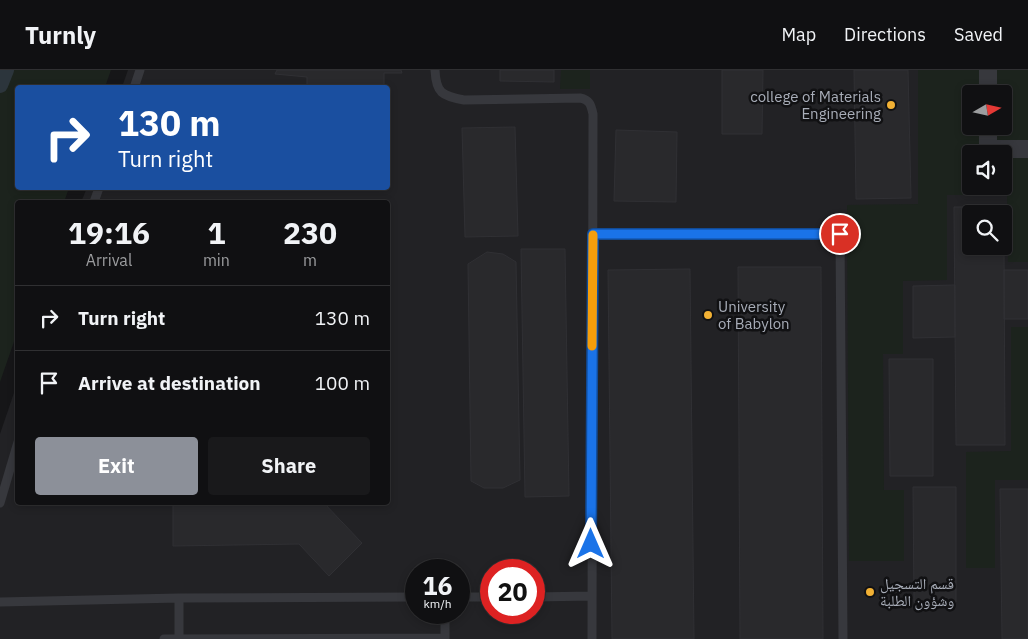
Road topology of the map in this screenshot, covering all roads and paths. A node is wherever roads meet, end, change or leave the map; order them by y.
1 (140, 70) edge
2 (434, 70) edge
3 (988, 70) edge
4 (135, 85) edge
5 (988, 85) edge
6 (988, 135) edge
7 (1028, 149) edge
8 (593, 234) junction
9 (15, 452) edge
10 (0, 504) edge
11 (592, 596) junction
12 (405, 597) edge
13 (545, 597) edge
14 (179, 598) junction
15 (0, 602) edge
16 (445, 624) edge
17 (446, 638) edge
18 (164, 639) edge
19 (179, 639) edge
20 (592, 639) edge
21 (844, 639) edge

1 - 4 lane
2 - 8 lane
3 - 5 street
6 - 7 street
8 - 11 lane
8 - 21 lane
9 - 10 lane
11 - 13 lane
11 - 20 lane
12 - 14 lane
14 - 15 lane
14 - 19 lane
16 - 17 lane
17 - 19 lane
18 - 19 lane

